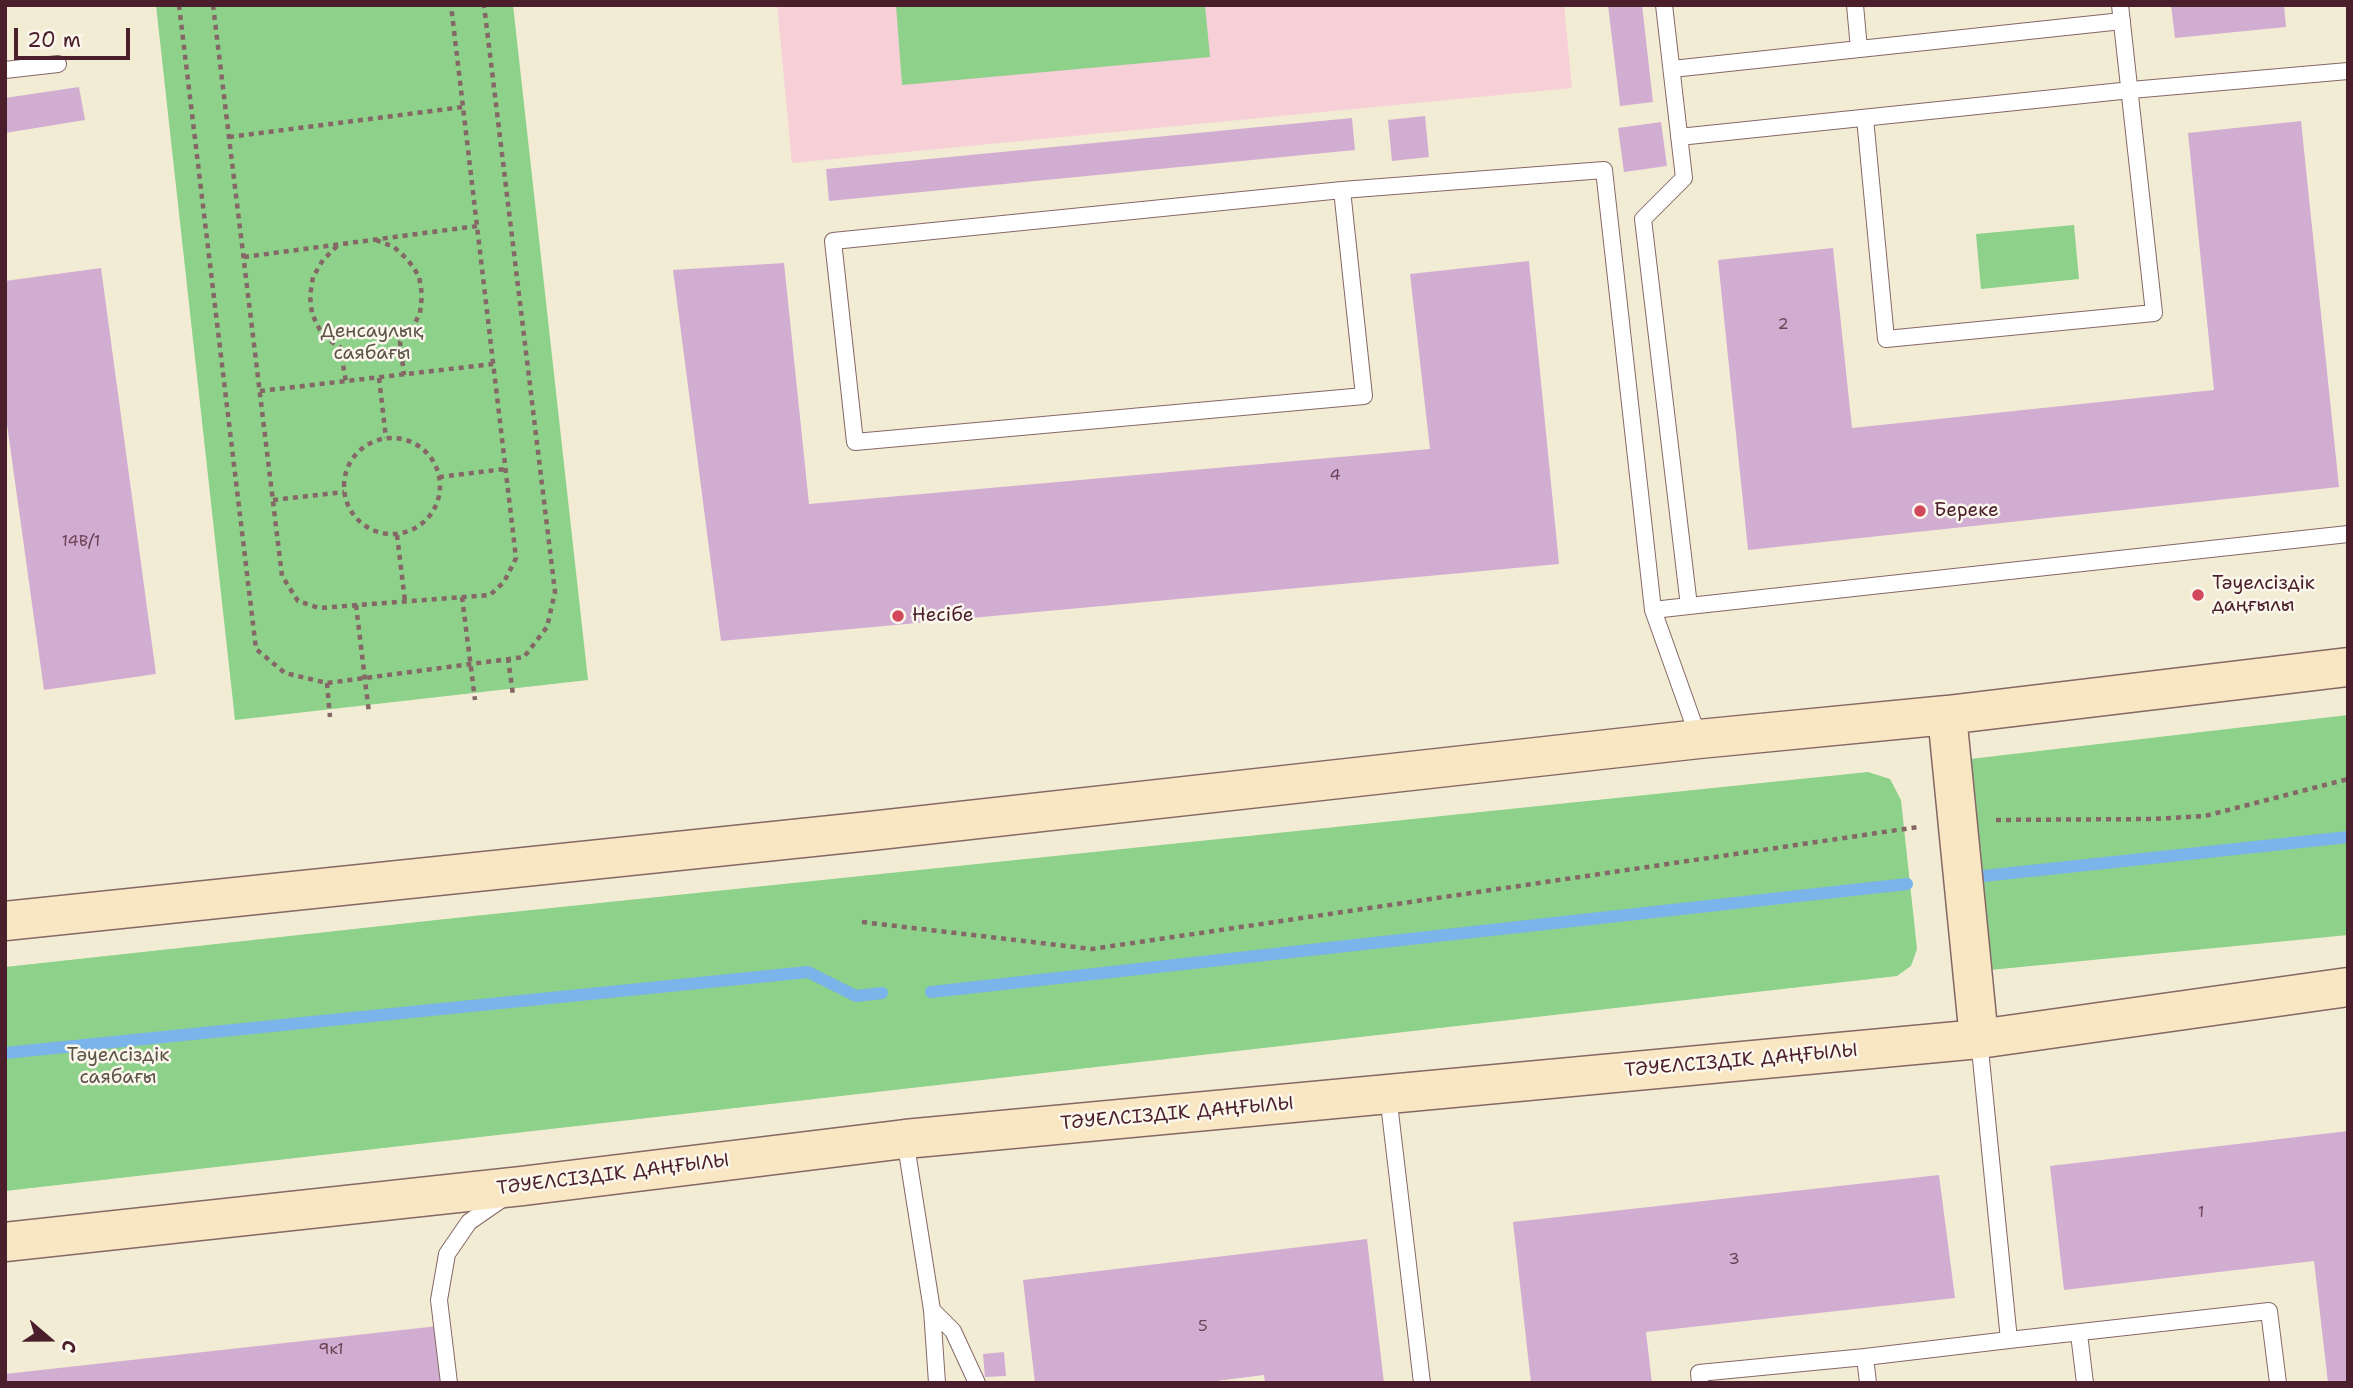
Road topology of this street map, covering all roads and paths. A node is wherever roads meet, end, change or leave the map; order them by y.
1 (179, 5) edge
2 (213, 5) edge
3 (451, 5) edge
4 (484, 5) edge
5 (1664, 5) edge
6 (1855, 5) edge
7 (2121, 13) edge
8 (1859, 49) junction
9 (58, 64) dead end
10 (1672, 69) junction
11 (5, 70) edge
12 (2348, 71) edge
13 (2131, 90) junction
14 (463, 107) junction
15 (1865, 118) junction
16 (229, 137) junction
17 (1679, 137) junction
18 (1342, 190) junction
19 (477, 226) junction
20 (375, 240) junction
21 (338, 245) junction
22 (244, 257) junction
23 (493, 365) junction
24 (404, 375) junction
25 (379, 378) junction
26 (346, 382) junction
27 (260, 391) junction
28 (386, 438) junction
29 (505, 469) junction
30 (439, 477) junction
31 (344, 492) junction
32 (273, 500) junction
33 (2348, 534) edge
34 (397, 535) junction
35 (462, 597) junction
36 (405, 601) junction
37 (356, 605) junction
38 (1689, 606) junction
39 (1653, 610) junction
40 (508, 658) junction
41 (470, 664) junction
42 (2348, 667) edge
43 (365, 678) junction
44 (327, 683) junction
45 (513, 695) dead end
46 (475, 700) dead end
47 (369, 713) dead end
48 (1947, 715) junction
49 (330, 718) dead end
50 (1699, 739) junction
51 (2348, 779) edge
52 (1958, 821) junction
53 (5, 920) edge
54 (862, 922) dead end
55 (2348, 987) edge
56 (1979, 1039) junction
57 (1388, 1095) junction
58 (905, 1139) junction
59 (522, 1186) junction
60 (5, 1242) edge
61 (932, 1310) junction
62 (2079, 1334) junction
63 (2009, 1340) junction
64 (1865, 1357) junction
65 (449, 1383) edge
66 (937, 1383) edge
67 (977, 1383) edge
68 (1422, 1383) edge
69 (1700, 1383) edge
70 (1868, 1383) edge
71 (2085, 1383) edge
72 (2278, 1383) edge

1 - 44 path
2 - 16 path
3 - 14 path
4 - 40 path
5 - 10 lane
6 - 8 lane
7 - 8 lane
7 - 13 lane
8 - 10 lane
9 - 11 lane
10 - 17 lane
12 - 13 lane
13 - 15 lane
13 - 15 lane
14 - 16 path
14 - 19 path
15 - 17 lane
16 - 22 path
17 - 38 lane
18 - 18 lane
18 - 39 lane
19 - 20 path
19 - 23 path
20 - 21 path
20 - 24 path
21 - 22 path
21 - 26 path
22 - 27 path
23 - 24 path
23 - 29 path
24 - 25 path
25 - 26 path
25 - 28 path
26 - 27 path
27 - 32 path
28 - 30 path
28 - 31 path
29 - 30 path
29 - 35 path
30 - 34 path
31 - 32 path
31 - 34 path
32 - 37 path
33 - 38 lane
34 - 36 path
35 - 36 path
35 - 41 path
36 - 37 path
37 - 43 path
38 - 39 lane
39 - 50 lane
40 - 41 path
40 - 45 path
41 - 43 path
41 - 46 path
42 - 48 street
43 - 44 path
43 - 47 path
44 - 49 path
48 - 50 street
48 - 52 street
50 - 53 street
51 - 52 path
52 - 54 path
52 - 56 street
55 - 56 street, ТӘУЕЛСІЗДІК ДАҢҒЫЛЫ
56 - 57 street, ТӘУЕЛСІЗДІК ДАҢҒЫЛЫ
56 - 63 lane
57 - 58 street, ТӘУЕЛСІЗДІК ДАҢҒЫЛЫ
57 - 68 lane
58 - 59 street, ТӘУЕЛСІЗДІК ДАҢҒЫЛЫ
58 - 61 lane
59 - 60 street, ТӘУЕЛСІЗДІК ДАҢҒЫЛЫ
59 - 65 lane
61 - 66 lane
61 - 67 lane
62 - 63 lane
62 - 71 lane
62 - 72 lane
63 - 64 lane
64 - 69 lane
64 - 70 lane

